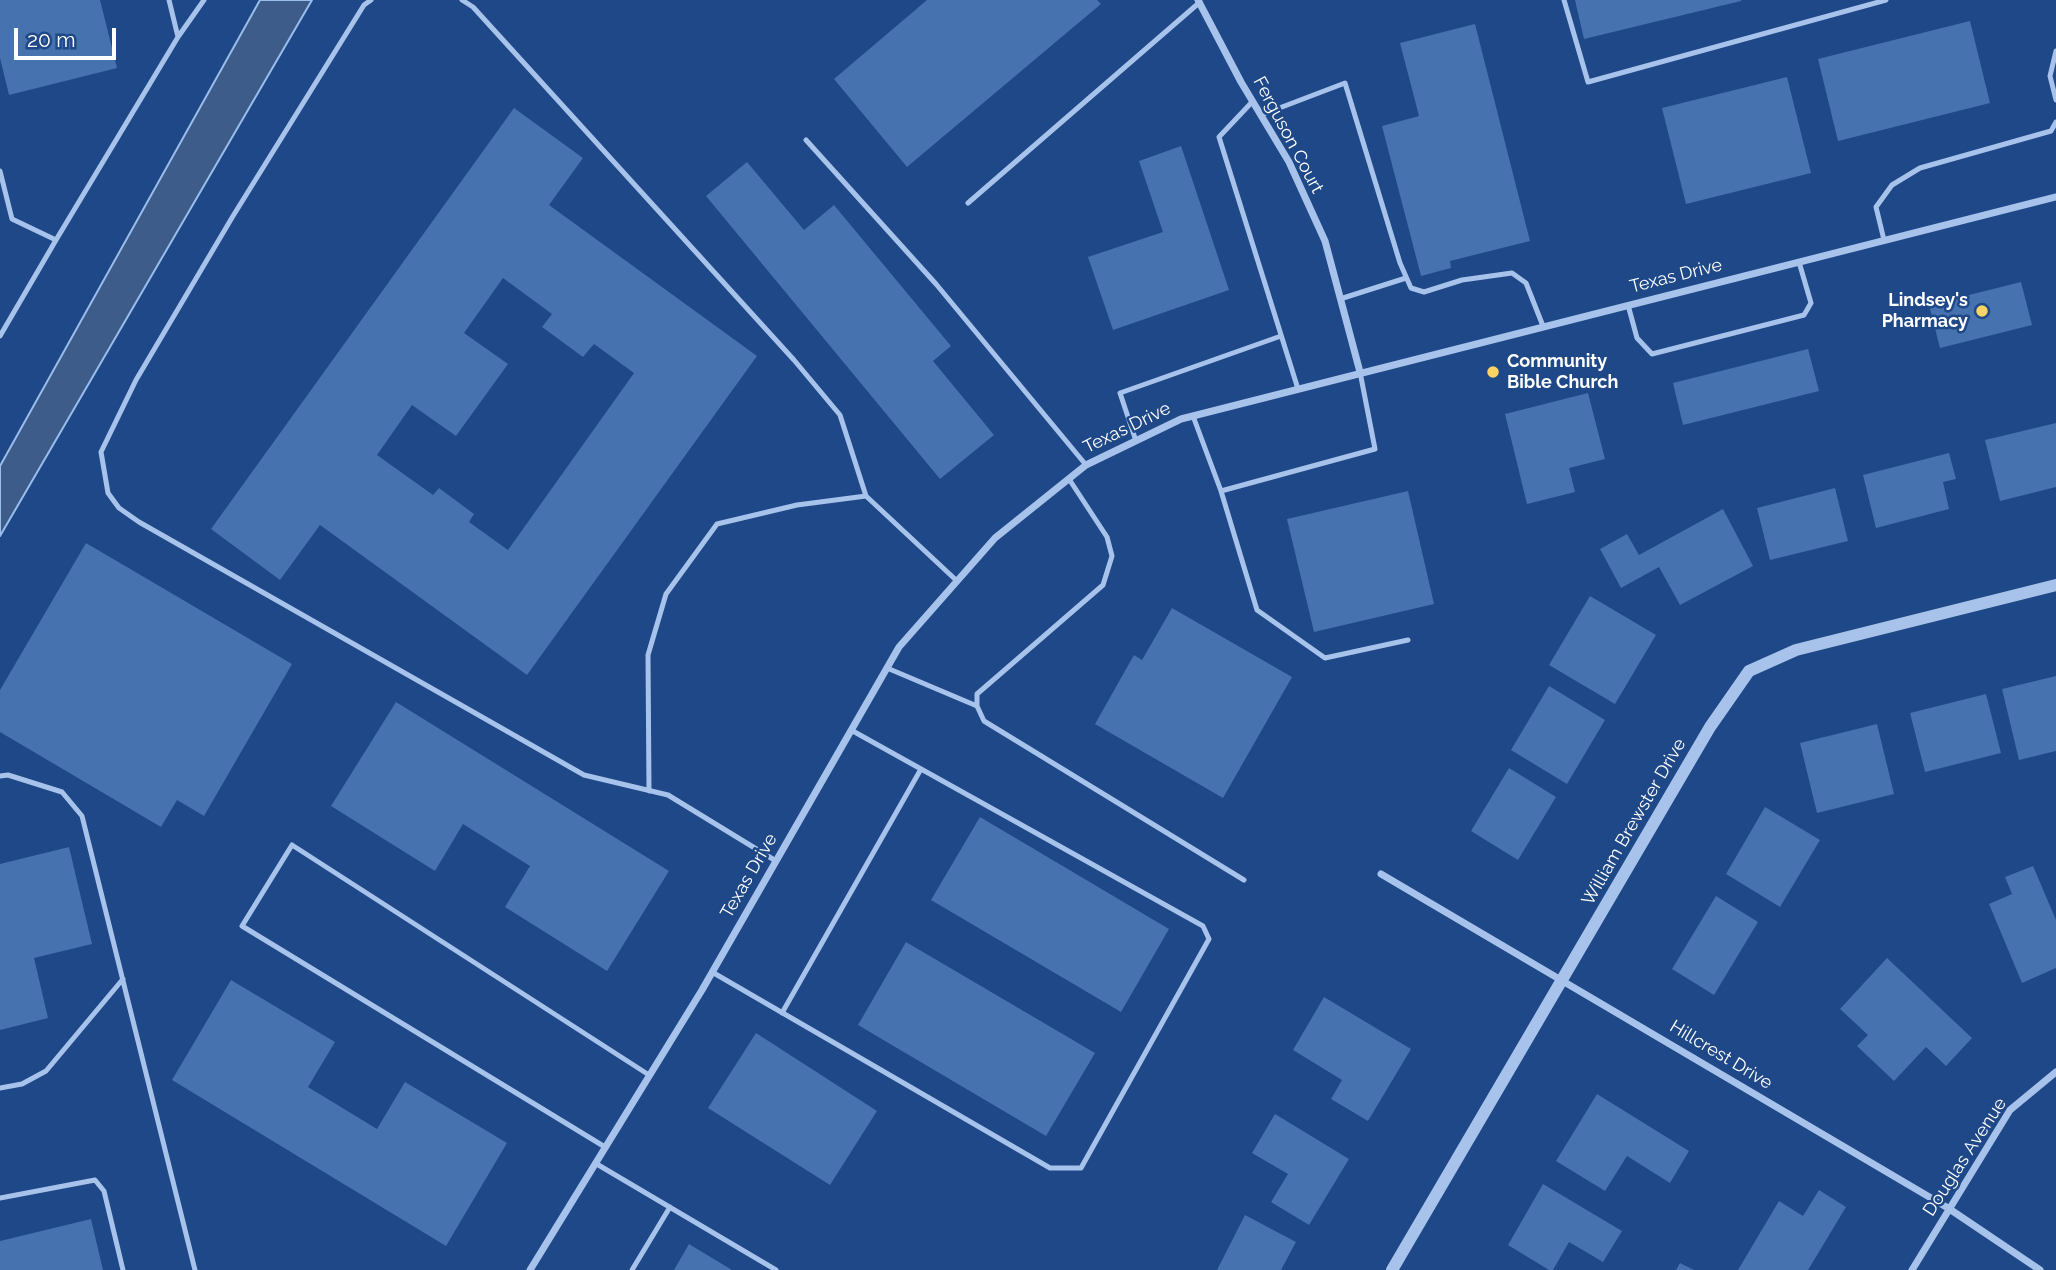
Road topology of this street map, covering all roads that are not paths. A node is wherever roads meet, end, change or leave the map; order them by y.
1 (169, 0) edge
2 (204, 0) edge
3 (371, 0) edge
4 (462, 0) edge
5 (1564, 0) edge
6 (1886, 0) edge
7 (1199, 1) edge
8 (178, 37) junction
9 (2056, 51) edge
10 (2056, 100) edge
11 (1253, 101) junction
12 (1261, 115) junction
13 (2056, 122) edge
14 (806, 140) dead end
15 (0, 171) edge
16 (2056, 197) edge
17 (968, 203) dead end
18 (56, 240) junction
19 (1884, 240) junction
20 (1798, 261) junction
21 (1406, 278) junction
22 (1340, 299) junction
23 (1628, 305) junction
24 (1543, 326) junction
25 (0, 336) edge
26 (1281, 336) junction
27 (1360, 372) junction
28 (1298, 389) junction
29 (1193, 416) junction
30 (1136, 441) junction
31 (1086, 465) junction
32 (1069, 479) junction
33 (1221, 491) junction
34 (866, 496) junction
35 (957, 581) junction
36 (2056, 585) edge
37 (1408, 640) dead end
38 (887, 668) junction
39 (977, 706) junction
40 (851, 730) junction
41 (921, 769) junction
42 (0, 776) edge
43 (649, 791) junction
44 (776, 861) junction
45 (1381, 874) dead end
46 (1244, 880) dead end
47 (712, 972) junction
48 (123, 979) junction
49 (1562, 980) junction
50 (782, 1013) junction
51 (2056, 1072) edge
52 (649, 1075) junction
53 (0, 1088) edge
54 (605, 1147) junction
55 (596, 1163) junction
56 (0, 1198) edge
57 (670, 1207) junction
58 (1948, 1208) junction
59 (123, 1270) edge
60 (195, 1270) edge
61 (530, 1270) edge
62 (632, 1270) edge
63 (776, 1270) edge
64 (1392, 1270) edge
65 (1912, 1270) edge
66 (2040, 1270) edge

1 - 8 lane
2 - 8 lane
3 - 43 lane
4 - 34 lane
5 - 6 lane
7 - 11 street, Ferguson Court
7 - 17 lane
8 - 18 lane
9 - 10 lane
11 - 12 street, Ferguson Court
11 - 26 lane
12 - 21 lane
12 - 22 street, Ferguson Court
13 - 19 lane
14 - 31 lane
15 - 18 lane
16 - 19 street, Texas Drive
18 - 25 lane
19 - 20 street, Texas Drive
20 - 23 street, Texas Drive
20 - 23 lane
21 - 22 lane
21 - 24 lane
22 - 27 street, Ferguson Court
23 - 24 street, Texas Drive
24 - 27 street, Texas Drive
26 - 28 lane
26 - 30 lane
27 - 28 street, Texas Drive
27 - 33 lane
28 - 29 street, Texas Drive
29 - 30 street, Texas Drive
29 - 33 lane
30 - 31 street, Texas Drive
31 - 32 street, Texas Drive
32 - 35 street, Texas Drive
32 - 39 lane
33 - 37 lane
34 - 35 lane
34 - 43 lane
35 - 38 street, Texas Drive
36 - 49 street, William Brewster Drive
38 - 39 lane
38 - 40 street, Texas Drive
39 - 46 lane
40 - 41 lane
40 - 44 street, Texas Drive
41 - 50 lane
41 - 50 lane
42 - 48 lane
43 - 44 lane
44 - 47 street, Texas Drive
45 - 49 street, Hillcrest Drive
47 - 50 lane
47 - 52 street, Texas Drive
48 - 53 lane
48 - 60 lane
49 - 58 street, Hillcrest Drive
49 - 64 street, William Brewster Drive
51 - 58 street, Douglas Avenue
52 - 54 street, Texas Drive
52 - 54 lane
54 - 55 street, Texas Drive
55 - 57 lane
55 - 61 street, Texas Drive
56 - 59 lane
57 - 62 lane
57 - 63 lane
58 - 65 street, Douglas Avenue
58 - 66 street, Hillcrest Drive

